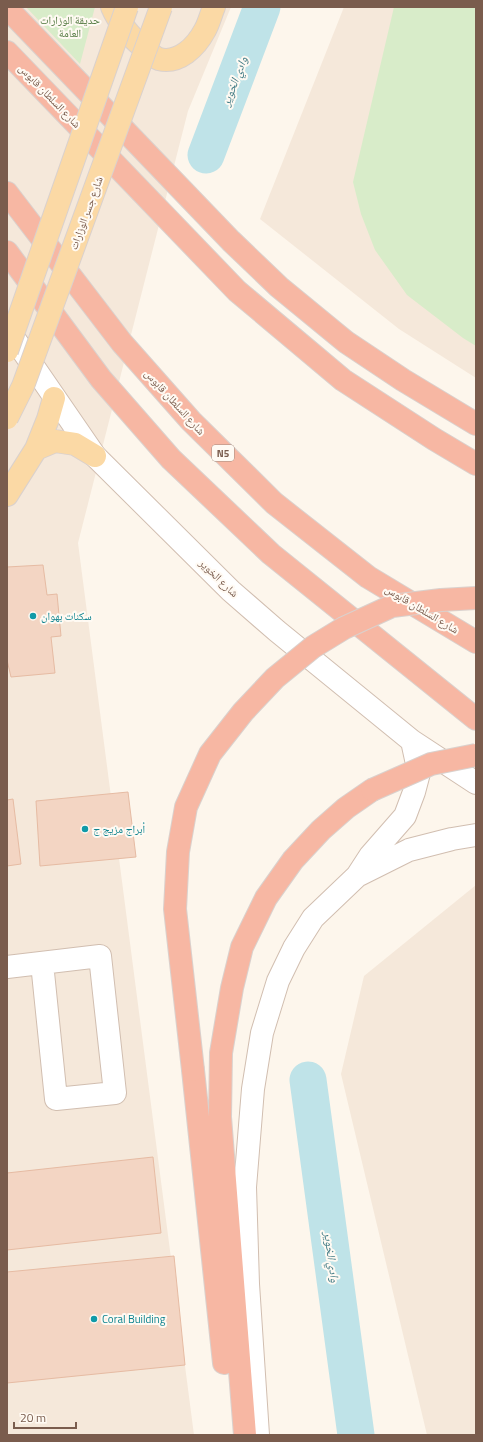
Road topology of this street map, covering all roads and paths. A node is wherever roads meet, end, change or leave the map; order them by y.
1 (112, 7) edge
2 (128, 7) edge
3 (161, 7) edge
4 (214, 7) edge
5 (7, 8) edge
6 (7, 52) edge
7 (7, 193) edge
8 (7, 252) edge
9 (7, 328) edge
10 (7, 351) edge
11 (54, 398) junction
12 (7, 418) edge
13 (476, 424) edge
14 (36, 449) junction
15 (94, 456) junction
16 (476, 464) edge
17 (8, 486) edge
18 (476, 598) edge
19 (476, 642) edge
20 (476, 719) edge
21 (412, 741) junction
22 (476, 755) edge
23 (476, 783) edge
24 (476, 835) edge
25 (357, 876) junction
26 (42, 963) junction
27 (7, 967) edge
28 (235, 1435) edge
29 (245, 1435) edge
30 (258, 1435) edge

1 - 4 main road
2 - 10 main road, bridge
3 - 12 main road, شارع جسر الوزارات, bridge
5 - 13 highway
6 - 16 highway, شارع السلطان قابوس
7 - 19 highway, شارع السلطان قابوس / N5
8 - 20 highway
9 - 11 street, شارع الخوير
11 - 14 main road
11 - 15 street, شارع الخوير
14 - 15 main road
14 - 17 main road
15 - 21 street, شارع الخوير
18 - 28 highway, bridge
21 - 23 street, شارع الخوير
21 - 25 street
22 - 29 highway, bridge
24 - 25 street
25 - 30 street
26 - 26 street
26 - 27 street

